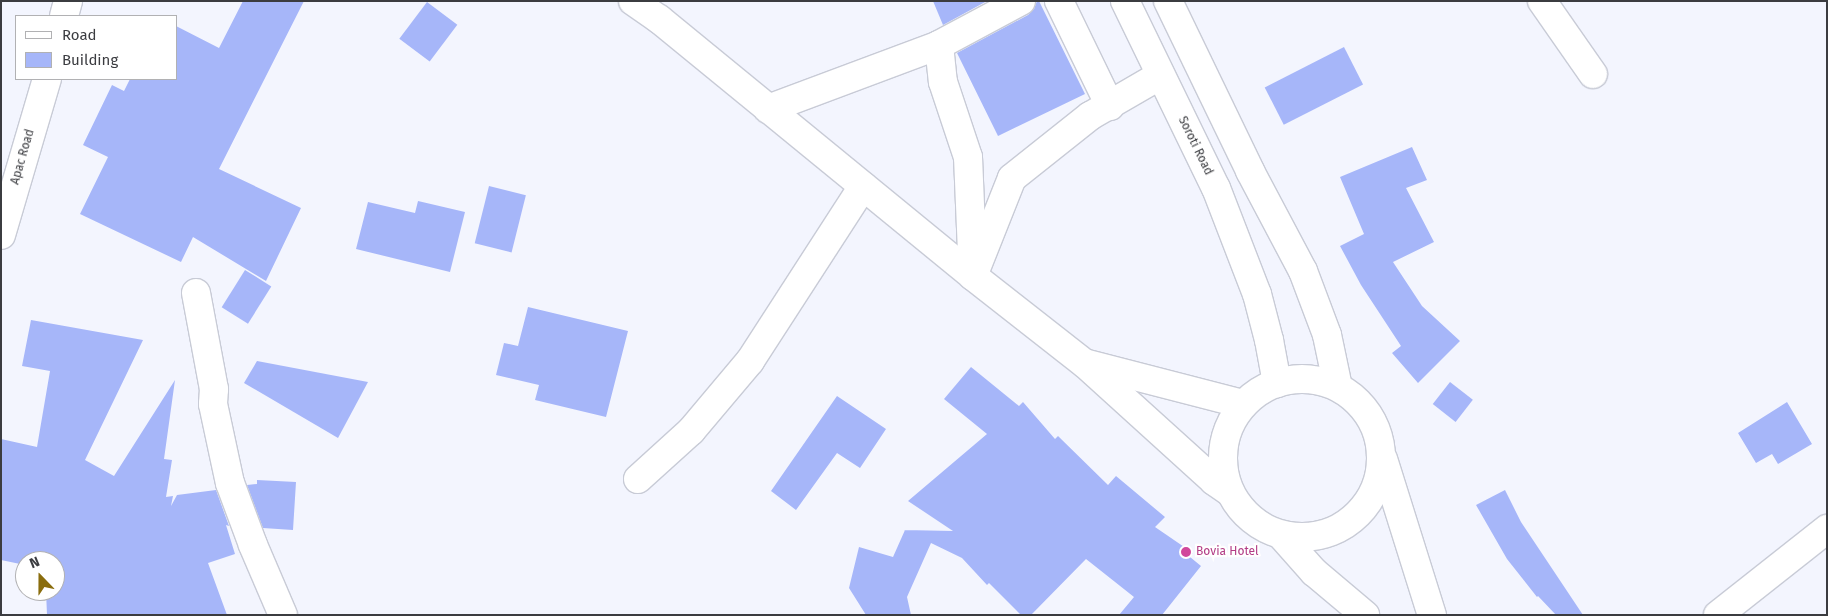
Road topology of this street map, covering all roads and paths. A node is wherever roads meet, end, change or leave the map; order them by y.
1 (68, 1) edge
2 (633, 1) edge
3 (1021, 1) edge
4 (1059, 1) edge
5 (1125, 1) edge
6 (1168, 1) edge
7 (1542, 1) edge
8 (64, 15) edge
9 (939, 45) junction
10 (1593, 74) dead end
11 (1160, 76) junction
12 (47, 80) edge
13 (1110, 106) junction
14 (768, 108) junction
15 (863, 186) junction
16 (1, 235) edge
17 (973, 276) junction
18 (196, 293) dead end
19 (1084, 363) junction
20 (1277, 383) junction
21 (1338, 387) junction
22 (1243, 404) junction
23 (1383, 459) junction
24 (638, 479) dead end
25 (1230, 492) junction
26 (1827, 529) edge
27 (1281, 535) junction
28 (284, 615) edge
29 (1365, 615) edge
30 (1432, 615) edge
31 (1718, 615) edge

1 - 8 main road
2 - 14 main road
3 - 9 main road
4 - 13 main road
5 - 11 main road, Soroti Road
6 - 21 main road
7 - 10 main road
9 - 14 main road
9 - 17 main road
11 - 13 main road
11 - 20 main road, Soroti Road
12 - 16 main road, Apac Road
13 - 17 main road
14 - 15 main road
15 - 17 main road
15 - 24 main road
17 - 19 main road
18 - 28 main road
19 - 22 main road
19 - 25 main road
20 - 21 main road
20 - 22 main road
21 - 23 main road
22 - 25 main road
23 - 27 main road
23 - 30 main road
25 - 27 main road
26 - 31 main road
27 - 29 main road

